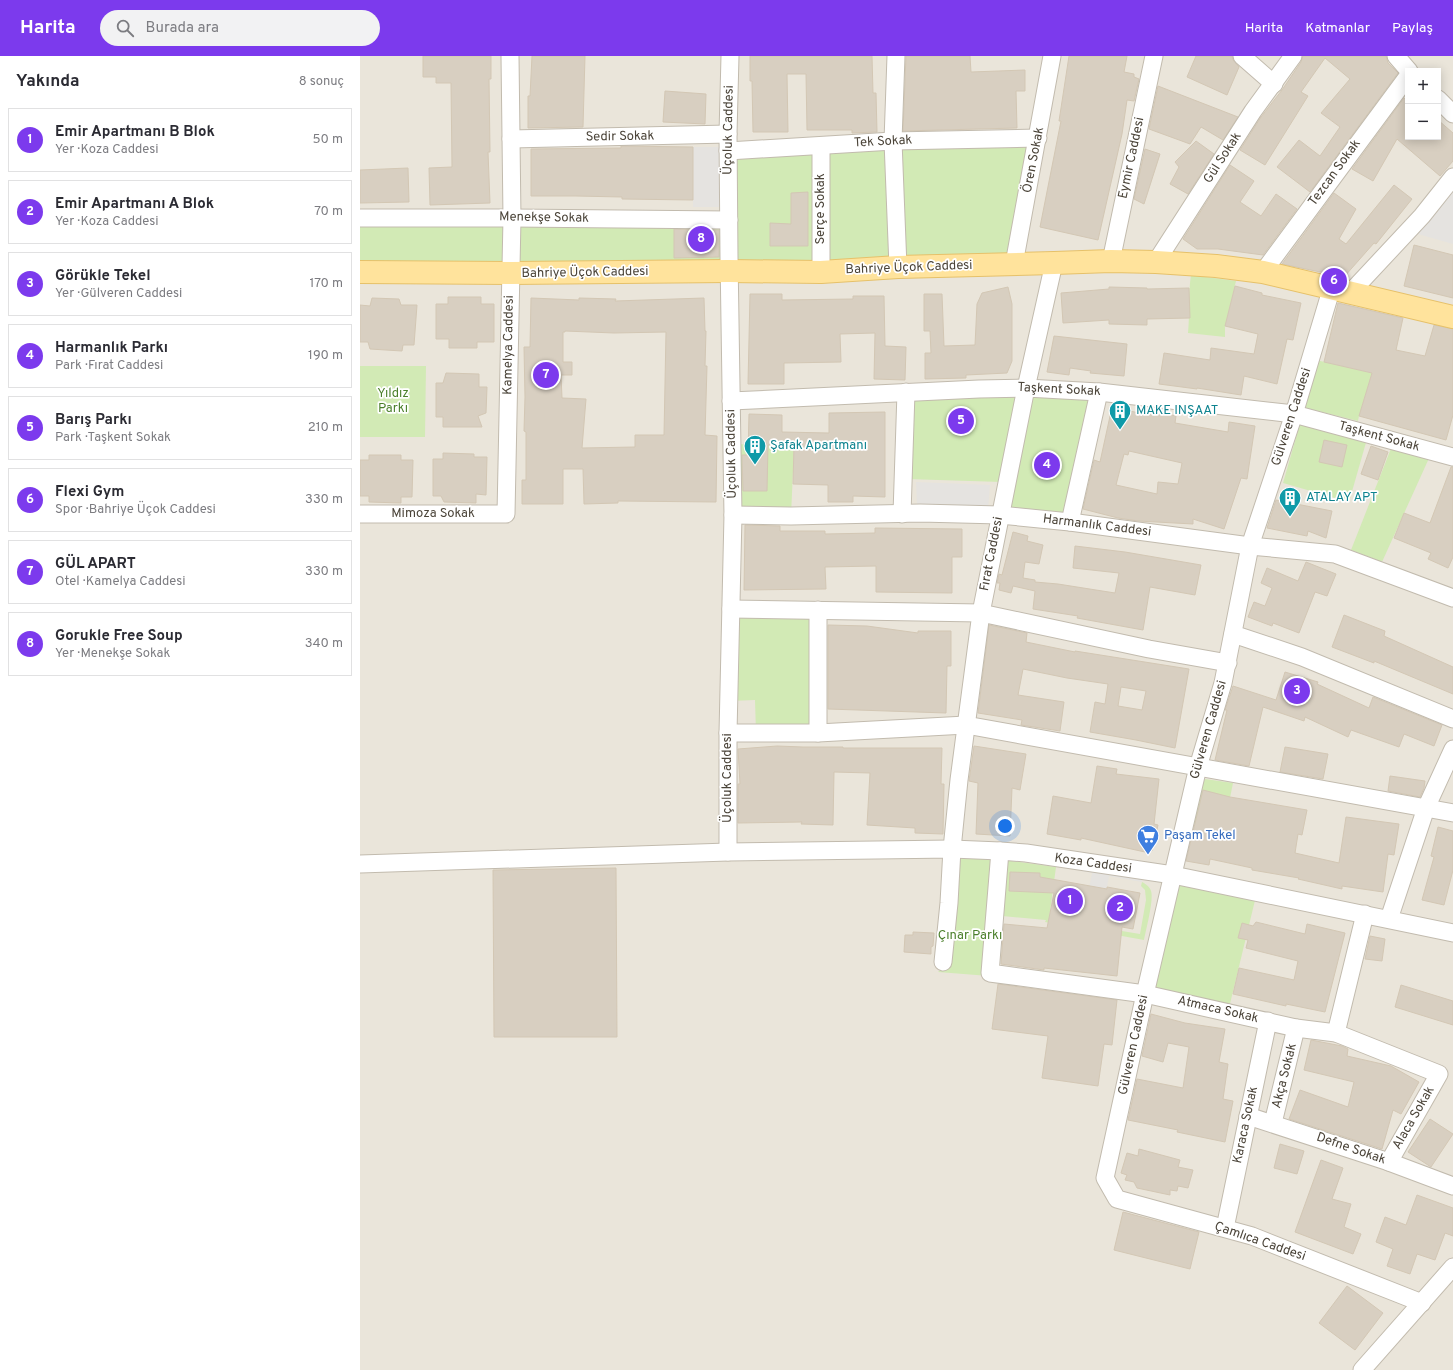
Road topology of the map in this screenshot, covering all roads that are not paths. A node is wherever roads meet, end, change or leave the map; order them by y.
1 (510, 56) edge
2 (730, 56) edge
3 (896, 56) edge
4 (1052, 56) edge
5 (1154, 56) edge
6 (1242, 56) edge
7 (1293, 56) edge
8 (1405, 65) edge
9 (1274, 84) junction
10 (1441, 102) edge
11 (1453, 114) edge
12 (728, 134) junction
13 (1038, 138) junction
14 (511, 139) junction
15 (893, 141) junction
16 (821, 146) junction
17 (728, 151) junction
18 (1453, 177) edge
19 (360, 218) edge
20 (512, 218) junction
21 (729, 220) junction
22 (1111, 261) junction
23 (1156, 262) junction
24 (1054, 263) junction
25 (1014, 264) junction
26 (898, 267) junction
27 (729, 271) junction
28 (360, 272) edge
29 (821, 272) junction
30 (1263, 272) junction
31 (511, 273) junction
32 (1342, 290) junction
33 (1453, 316) edge
34 (1026, 388) junction
35 (906, 392) junction
36 (1099, 392) junction
37 (731, 401) junction
38 (1294, 414) junction
39 (1453, 457) edge
40 (360, 514) edge
41 (506, 514) joint
42 (902, 514) junction
43 (733, 515) junction
44 (1000, 515) junction
45 (1070, 522) junction
46 (1250, 546) junction
47 (1453, 598) edge
48 (731, 609) junction
49 (818, 610) junction
50 (981, 613) junction
51 (1233, 634) junction
52 (1228, 663) junction
53 (1453, 719) edge
54 (966, 725) junction
55 (728, 733) junction
56 (818, 733) junction
57 (1453, 749) edge
58 (1198, 767) junction
59 (1426, 808) junction
60 (1453, 813) edge
61 (952, 849) junction
62 (1000, 851) junction
63 (728, 852) junction
64 (360, 864) edge
65 (1173, 875) junction
66 (1365, 914) junction
67 (1389, 919) junction
68 (1453, 933) edge
69 (944, 962) dead end
70 (1145, 994) junction
71 (1268, 1021) junction
72 (1296, 1028) junction
73 (1336, 1033) junction
74 (1439, 1074) joint
75 (1248, 1116) junction
76 (1273, 1123) junction
77 (1389, 1162) junction
78 (1105, 1178) joint
79 (1453, 1186) edge
80 (1225, 1228) junction
81 (1453, 1267) edge
82 (1422, 1303) junction
83 (1362, 1370) edge

1 - 14 street, Kamelya Caddesi
2 - 12 street, Üçoluk Caddesi
3 - 15 street
4 - 13 street, Ören Sokak
5 - 22 street, Eymir Caddesi
6 - 9 street
7 - 9 street, Gül Sokak
8 - 30 street, Tezcan Sokak
9 - 23 street, Gül Sokak
10 - 11 street
12 - 14 street, Sedir Sokak
12 - 17 street, Üçoluk Caddesi
13 - 15 street, Tek Sokak
13 - 25 street, Ören Sokak
14 - 20 street, Kamelya Caddesi
15 - 16 street, Tek Sokak
15 - 26 street
16 - 17 street, Tek Sokak
16 - 29 street, Serçe Sokak
17 - 21 street, Üçoluk Caddesi
18 - 32 street, Gülveren Caddesi
19 - 20 street, Menekşe Sokak
20 - 21 street, Menekşe Sokak
20 - 31 street, Kamelya Caddesi
21 - 27 street, Üçoluk Caddesi
22 - 23 main road, Bahriye Üçok Caddesi
22 - 24 main road, Bahriye Üçok Caddesi
23 - 30 main road, Bahriye Üçok Caddesi
24 - 25 main road, Bahriye Üçok Caddesi
24 - 34 street, Fırat Caddesi
25 - 26 main road, Bahriye Üçok Caddesi
26 - 29 main road, Bahriye Üçok Caddesi
27 - 29 main road, Bahriye Üçok Caddesi
27 - 31 main road, Bahriye Üçok Caddesi
27 - 37 street, Üçoluk Caddesi
28 - 31 main road, Bahriye Üçok Caddesi
30 - 32 main road, Bahriye Üçok Caddesi
31 - 41 street, Kamelya Caddesi
32 - 33 main road, Bahriye Üçok Caddesi
32 - 38 street, Gülveren Caddesi
34 - 35 street, Taşkent Sokak
34 - 36 street, Taşkent Sokak
34 - 44 street, Fırat Caddesi
35 - 37 street, Taşkent Sokak
35 - 42 street
36 - 38 street, Taşkent Sokak
36 - 45 street
37 - 43 street, Üçoluk Caddesi
38 - 39 street, Taşkent Sokak
38 - 46 street, Gülveren Caddesi
40 - 41 street, Mimoza Sokak
42 - 43 street, Harmanlık Caddesi
42 - 44 street, Harmanlık Caddesi
43 - 48 street, Üçoluk Caddesi
44 - 45 street, Harmanlık Caddesi
44 - 50 street, Fırat Caddesi
45 - 46 street, Harmanlık Caddesi
46 - 47 street, Harmanlık Caddesi
46 - 51 street, Gülveren Caddesi
48 - 49 street
48 - 55 street, Üçoluk Caddesi
49 - 50 street
49 - 56 street
50 - 52 street
50 - 54 street, Fırat Caddesi
51 - 52 street, Gülveren Caddesi
51 - 53 street
52 - 58 street, Gülveren Caddesi
54 - 56 street
54 - 58 street
54 - 61 street, Fırat Caddesi
55 - 56 street
55 - 63 street, Üçoluk Caddesi
57 - 59 street
58 - 59 street
58 - 65 street, Gülveren Caddesi
59 - 60 street
59 - 67 street
61 - 62 street, Koza Caddesi
61 - 63 street, Koza Caddesi
61 - 69 street, Fırat Caddesi
62 - 65 street, Koza Caddesi
62 - 70 street, Atmaca Sokak
63 - 64 street, Koza Caddesi
65 - 66 street, Koza Caddesi
65 - 70 street, Gülveren Caddesi
66 - 67 street, Koza Caddesi
66 - 73 street
67 - 68 street, Koza Caddesi
70 - 71 street, Atmaca Sokak
70 - 78 street, Gülveren Caddesi
71 - 72 street, Atmaca Sokak
71 - 75 street, Karaca Sokak
72 - 73 street, Atmaca Sokak
72 - 76 street, Akça Sokak
73 - 74 street, Atmaca Sokak
74 - 77 street, Alaca Sokak
75 - 76 street, Defne Sokak
75 - 80 street, Karaca Sokak
76 - 77 street, Defne Sokak
77 - 79 street, Defne Sokak
78 - 80 street, Çamlıca Caddesi
80 - 82 street, Çamlıca Caddesi
81 - 82 street
82 - 83 street

